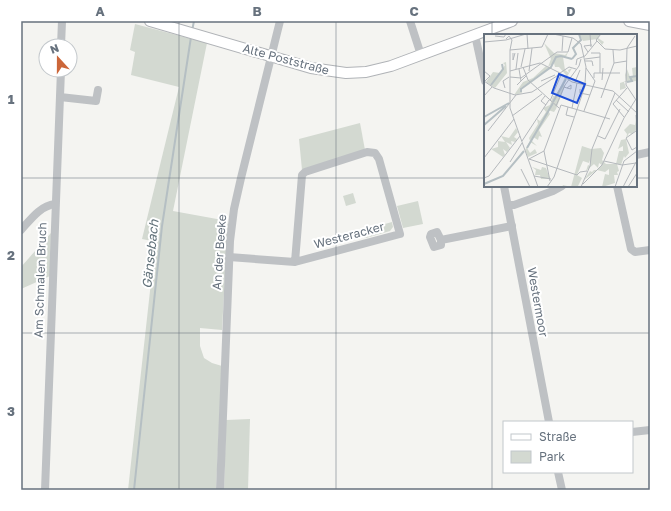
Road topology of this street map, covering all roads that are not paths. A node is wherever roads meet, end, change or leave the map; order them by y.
1 (62, 21) edge
2 (150, 21) edge
3 (280, 21) edge
4 (410, 21) edge
5 (512, 21) edge
6 (629, 21) edge
7 (650, 25) edge
8 (475, 35) junction
9 (61, 38) edge
10 (422, 55) junction
11 (272, 56) junction
12 (484, 75) edge
13 (60, 78) edge
14 (98, 90) dead end
15 (60, 97) junction
16 (650, 152) edge
17 (637, 155) edge
18 (504, 187) edge
19 (560, 187) edge
20 (617, 187) edge
21 (55, 204) junction
22 (508, 205) junction
23 (512, 226) junction
24 (21, 230) edge
25 (441, 240) dead end
26 (650, 250) edge
27 (229, 256) junction
28 (295, 262) junction
29 (549, 421) edge
30 (650, 430) edge
31 (633, 432) edge
32 (558, 473) edge
33 (45, 490) edge
34 (220, 490) edge
35 (562, 490) edge

1 - 9 street
2 - 11 main road, Alte Poststraße
3 - 11 street, An der Beeke
4 - 10 street
5 - 8 main road, Alte Poststraße
6 - 7 main road
8 - 10 main road, Alte Poststraße
8 - 12 street
10 - 11 main road, Alte Poststraße
11 - 27 street, An der Beeke
13 - 15 street, Am Schmalen Bruch
14 - 15 street
15 - 21 street, Am Schmalen Bruch
16 - 17 street
18 - 22 street, Westermoor
19 - 22 street
20 - 26 street
21 - 24 street
21 - 33 street, Am Schmalen Bruch
22 - 23 street, Westermoor
23 - 25 street
23 - 29 street, Westermoor
27 - 28 street, Westeracker
27 - 34 street, An der Beeke
28 - 28 street, Westeracker
30 - 31 street
32 - 35 street

